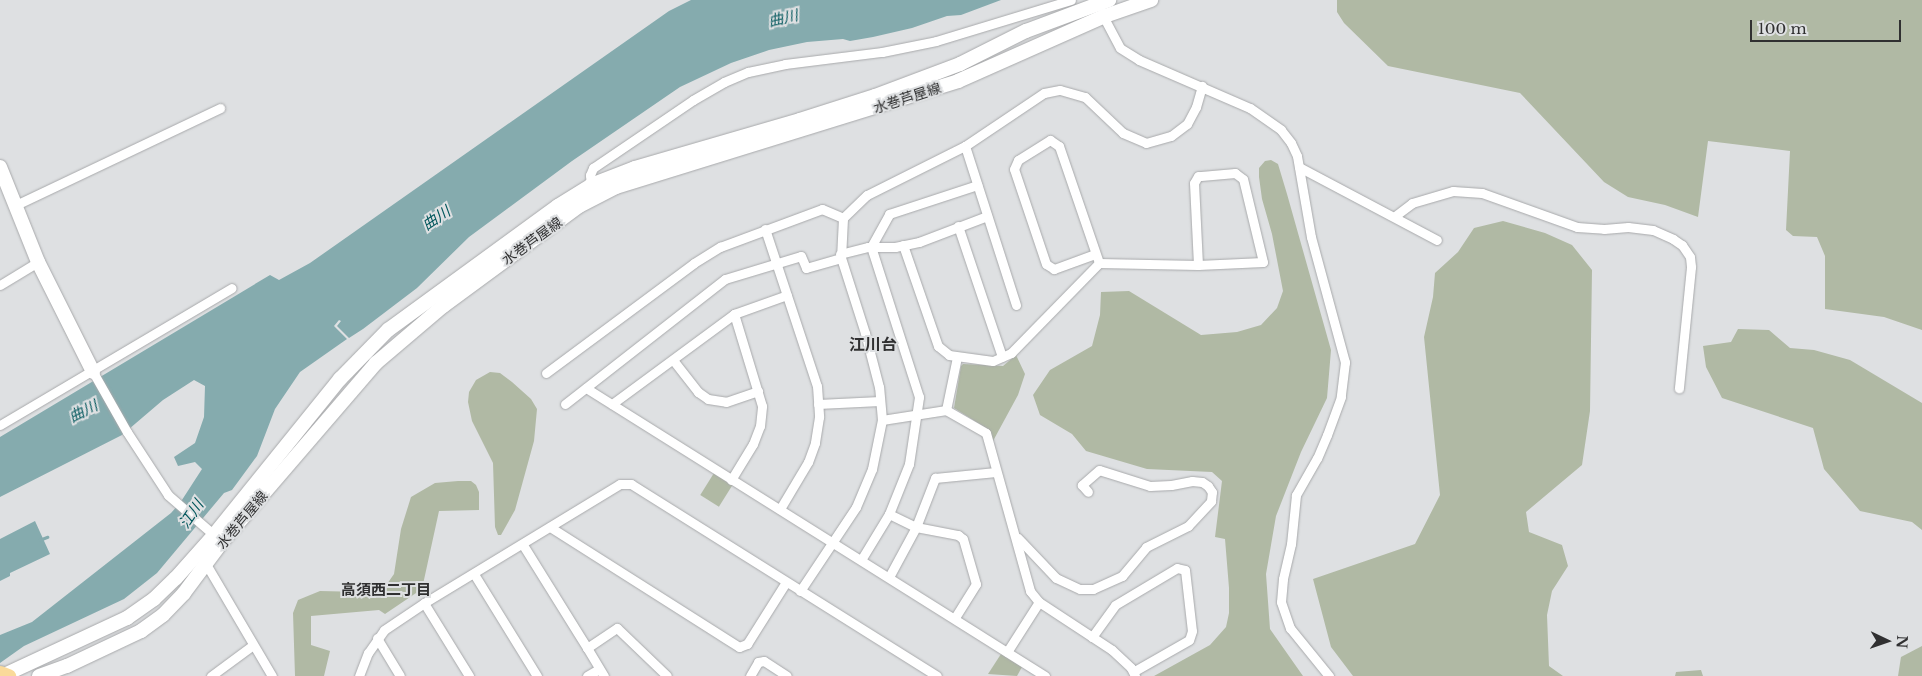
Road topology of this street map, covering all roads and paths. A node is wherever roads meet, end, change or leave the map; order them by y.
1 (1071, 0) edge
2 (1151, 0) edge
3 (1101, 5) edge
4 (1202, 86) junction
5 (220, 108) dead end
6 (965, 146) junction
7 (0, 167) edge
8 (1300, 167) junction
9 (591, 185) junction
10 (977, 185) junction
11 (16, 205) junction
12 (988, 216) junction
13 (1395, 216) junction
14 (843, 218) junction
15 (958, 226) junction
16 (765, 229) junction
17 (1437, 240) dead end
18 (902, 245) junction
19 (871, 247) junction
20 (1095, 254) junction
21 (841, 256) junction
22 (38, 262) junction
23 (777, 263) junction
24 (1099, 263) junction
25 (1198, 265) junction
26 (0, 285) edge
27 (232, 288) dead end
28 (787, 295) junction
29 (1016, 305) dead end
30 (734, 314) junction
31 (957, 357) junction
32 (1002, 357) junction
33 (673, 360) junction
34 (546, 373) dead end
35 (94, 375) junction
36 (586, 388) junction
37 (1678, 388) dead end
38 (758, 391) junction
39 (880, 401) junction
40 (565, 404) dead end
41 (612, 404) junction
42 (818, 404) junction
43 (946, 410) junction
44 (916, 415) junction
45 (882, 420) junction
46 (0, 425) edge
47 (996, 472) junction
48 (731, 480) junction
49 (1088, 492) dead end
50 (780, 509) junction
51 (889, 514) junction
52 (550, 527) junction
53 (916, 527) junction
54 (210, 532) junction
55 (1016, 536) junction
56 (834, 543) junction
57 (523, 545) junction
58 (862, 560) junction
59 (206, 564) junction
60 (474, 574) junction
61 (889, 576) junction
62 (786, 582) junction
63 (800, 591) junction
64 (1039, 602) junction
65 (424, 603) junction
66 (955, 618) junction
67 (377, 638) junction
68 (1092, 638) junction
69 (253, 645) junction
70 (587, 648) junction
71 (1007, 652) junction
72 (601, 672) edge
73 (1134, 674) edge
74 (4, 675) edge
75 (38, 676) edge
76 (211, 676) edge
77 (272, 676) edge
78 (360, 676) edge
79 (400, 676) edge
80 (469, 676) edge
81 (537, 676) edge
82 (587, 676) edge
83 (667, 676) edge
84 (750, 676) edge
85 (787, 676) edge
86 (937, 676) edge
87 (1045, 676) edge
88 (1329, 676) edge

1 - 9 street
2 - 3 main road, 水巻芦屋線
3 - 4 street
3 - 9 main road, 水巻芦屋線
3 - 59 main road, 水巻芦屋線
4 - 6 street
4 - 8 street
5 - 11 street
6 - 10 street
6 - 14 street
7 - 11 main road
8 - 13 street
8 - 88 street
9 - 54 main road, 水巻芦屋線
10 - 12 street
10 - 19 street
11 - 22 main road
12 - 15 street
12 - 29 street
13 - 17 street
13 - 37 street
14 - 16 street
14 - 21 street
15 - 18 street
15 - 32 street
16 - 23 street
16 - 34 street
18 - 19 street
18 - 31 street
19 - 21 street
19 - 44 street
20 - 20 street
20 - 24 street
21 - 23 street
21 - 39 street
22 - 26 street
22 - 35 main road
23 - 28 street
23 - 36 street
24 - 25 street
24 - 32 street
25 - 25 street
27 - 35 street
28 - 30 street
28 - 42 street
30 - 33 street
30 - 38 street
31 - 32 street
31 - 43 street
33 - 38 street
33 - 41 street
35 - 46 street
35 - 54 street
36 - 40 street
36 - 41 street
38 - 48 street
39 - 42 street
39 - 45 street
41 - 48 street
42 - 50 street
43 - 44 street
43 - 47 street
44 - 45 street
44 - 51 street
45 - 56 street
47 - 53 street
47 - 55 street
48 - 50 street
49 - 55 street
50 - 56 street
51 - 53 street
51 - 58 street
52 - 57 street
52 - 62 street
52 - 62 street
53 - 61 street
53 - 66 street
54 - 74 main road, 水巻芦屋線
55 - 64 street
56 - 58 street
56 - 63 street
57 - 60 street
57 - 70 street
58 - 61 street
59 - 69 street
59 - 75 main road, 水巻芦屋線
60 - 65 street
60 - 81 street
61 - 66 street
62 - 63 street
63 - 86 street
64 - 68 street
64 - 71 street
65 - 67 street
65 - 80 street
66 - 71 street
67 - 78 street
67 - 79 street
68 - 73 street
68 - 73 street
69 - 76 street
69 - 77 street
70 - 72 street
70 - 83 street
71 - 87 street
72 - 82 street
84 - 85 street

